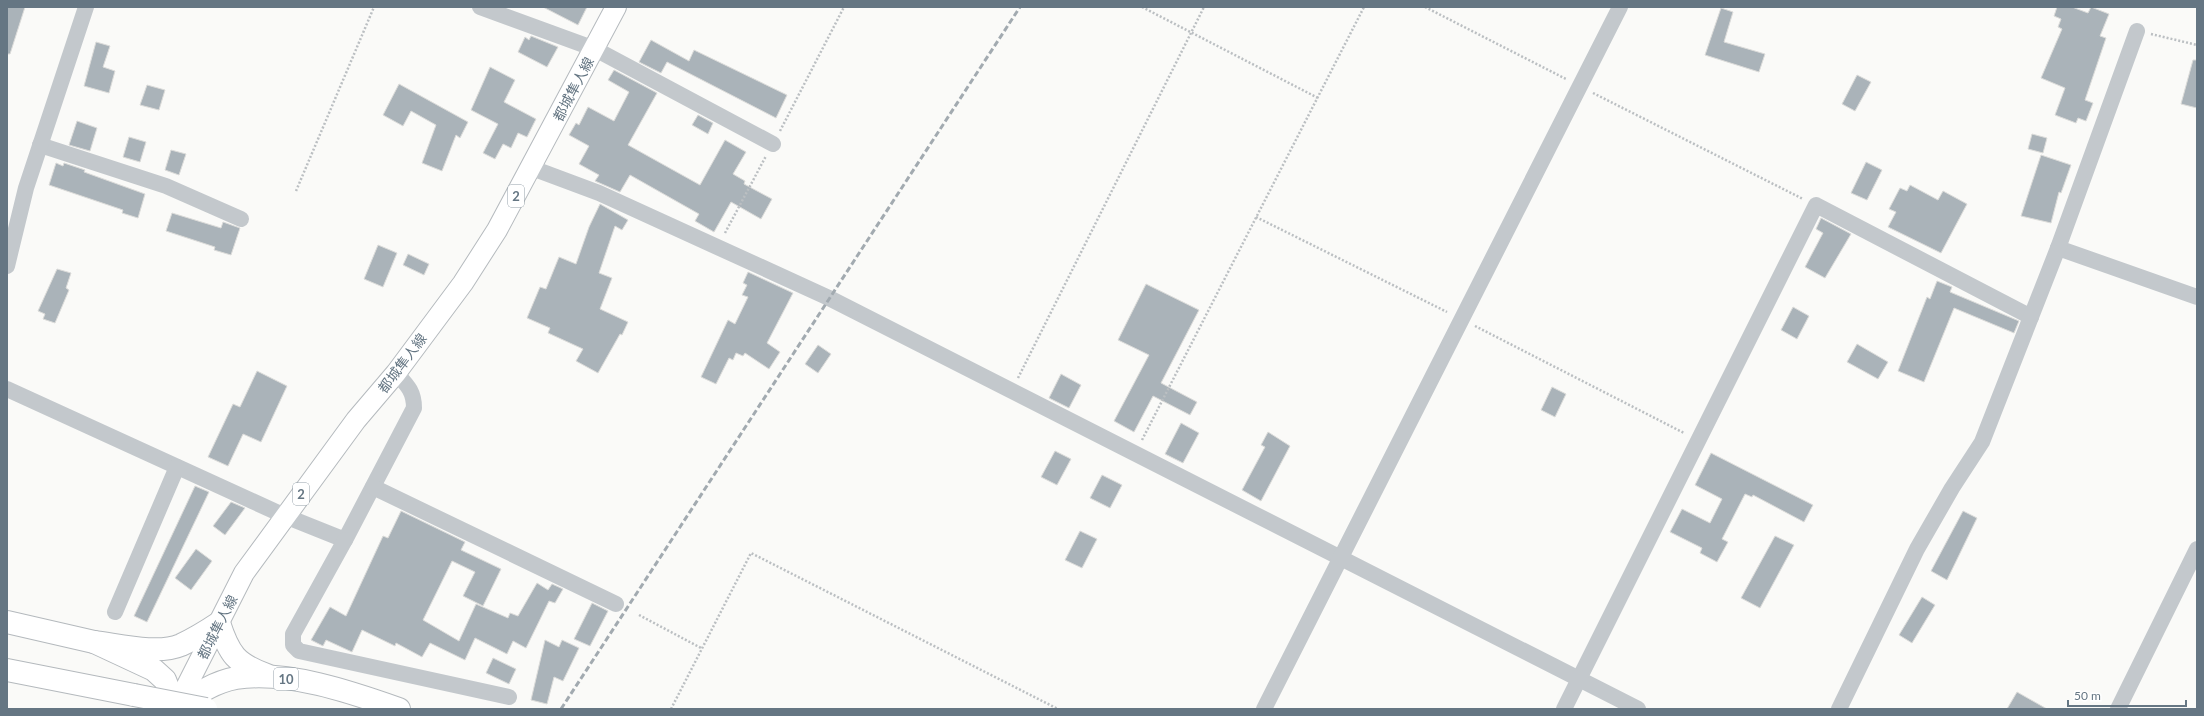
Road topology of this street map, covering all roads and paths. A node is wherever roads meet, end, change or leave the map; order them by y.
1 (86, 7) edge
2 (374, 7) edge
3 (480, 7) edge
4 (616, 7) edge
5 (844, 7) edge
6 (1142, 7) edge
7 (1204, 7) edge
8 (1364, 7) edge
9 (1425, 7) edge
10 (1620, 7) edge
11 (2137, 31) joint
12 (1191, 33) junction
13 (2197, 45) edge
14 (594, 49) junction
15 (1579, 86) junction
16 (1318, 98) junction
17 (773, 144) junction
18 (40, 145) junction
19 (532, 168) junction
20 (296, 192) dead end
21 (1816, 205) junction
22 (1256, 217) junction
23 (241, 219) dead end
24 (718, 246) junction
25 (2058, 248) junction
26 (7, 266) edge
27 (2197, 296) edge
28 (2031, 317) junction
29 (1460, 319) junction
30 (396, 373) junction
31 (7, 389) edge
32 (1012, 390) junction
33 (1699, 440) junction
34 (1136, 453) junction
35 (177, 468) junction
36 (373, 487) junction
37 (285, 516) junction
38 (345, 540) junction
39 (2197, 549) edge
40 (1340, 557) junction
41 (616, 604) dead end
42 (116, 612) dead end
43 (639, 615) dead end
44 (7, 622) edge
45 (219, 624) junction
46 (94, 642) junction
47 (701, 648) junction
48 (7, 670) edge
49 (268, 676) junction
50 (1579, 679) junction
51 (509, 697) dead end
52 (175, 709) edge
53 (206, 709) edge
54 (399, 709) edge
55 (671, 709) edge
56 (1058, 709) edge
57 (1264, 709) edge
58 (1564, 709) edge
59 (1638, 709) edge
60 (1839, 709) edge
61 (2118, 709) edge

1 - 18 street
2 - 20 path
3 - 14 street
4 - 14 main road, 都城隼人線 / 2
5 - 17 path
6 - 12 path
7 - 12 path
8 - 16 path
9 - 15 path
10 - 15 street
11 - 13 path
11 - 25 street
12 - 16 path
12 - 32 path
14 - 17 street
14 - 19 main road, 都城隼人線 / 2
15 - 21 path
15 - 29 street
16 - 22 path
17 - 24 path
18 - 23 street
18 - 26 street
19 - 24 street
19 - 30 main road, 都城隼人線 / 2
21 - 28 street
21 - 33 street
22 - 29 path
22 - 34 path
24 - 32 street
25 - 27 street
25 - 28 street
28 - 60 street
29 - 33 path
29 - 40 street
30 - 36 street
30 - 37 main road, 都城隼人線 / 2
31 - 35 street
32 - 34 street
33 - 50 street
34 - 40 street
35 - 37 street
35 - 42 street
36 - 38 street
36 - 41 street
37 - 38 street
37 - 45 main road, 都城隼人線 / 2
38 - 51 street
39 - 61 street
40 - 50 street
40 - 57 street
43 - 47 path
44 - 46 highway
45 - 46 highway
45 - 49 highway, 10
45 - 52 main road, 都城隼人線 / 2
46 - 52 highway
47 - 55 path
47 - 56 path
48 - 53 highway, bridge
49 - 52 highway, 10
49 - 54 highway, 10
50 - 58 street
50 - 59 street

